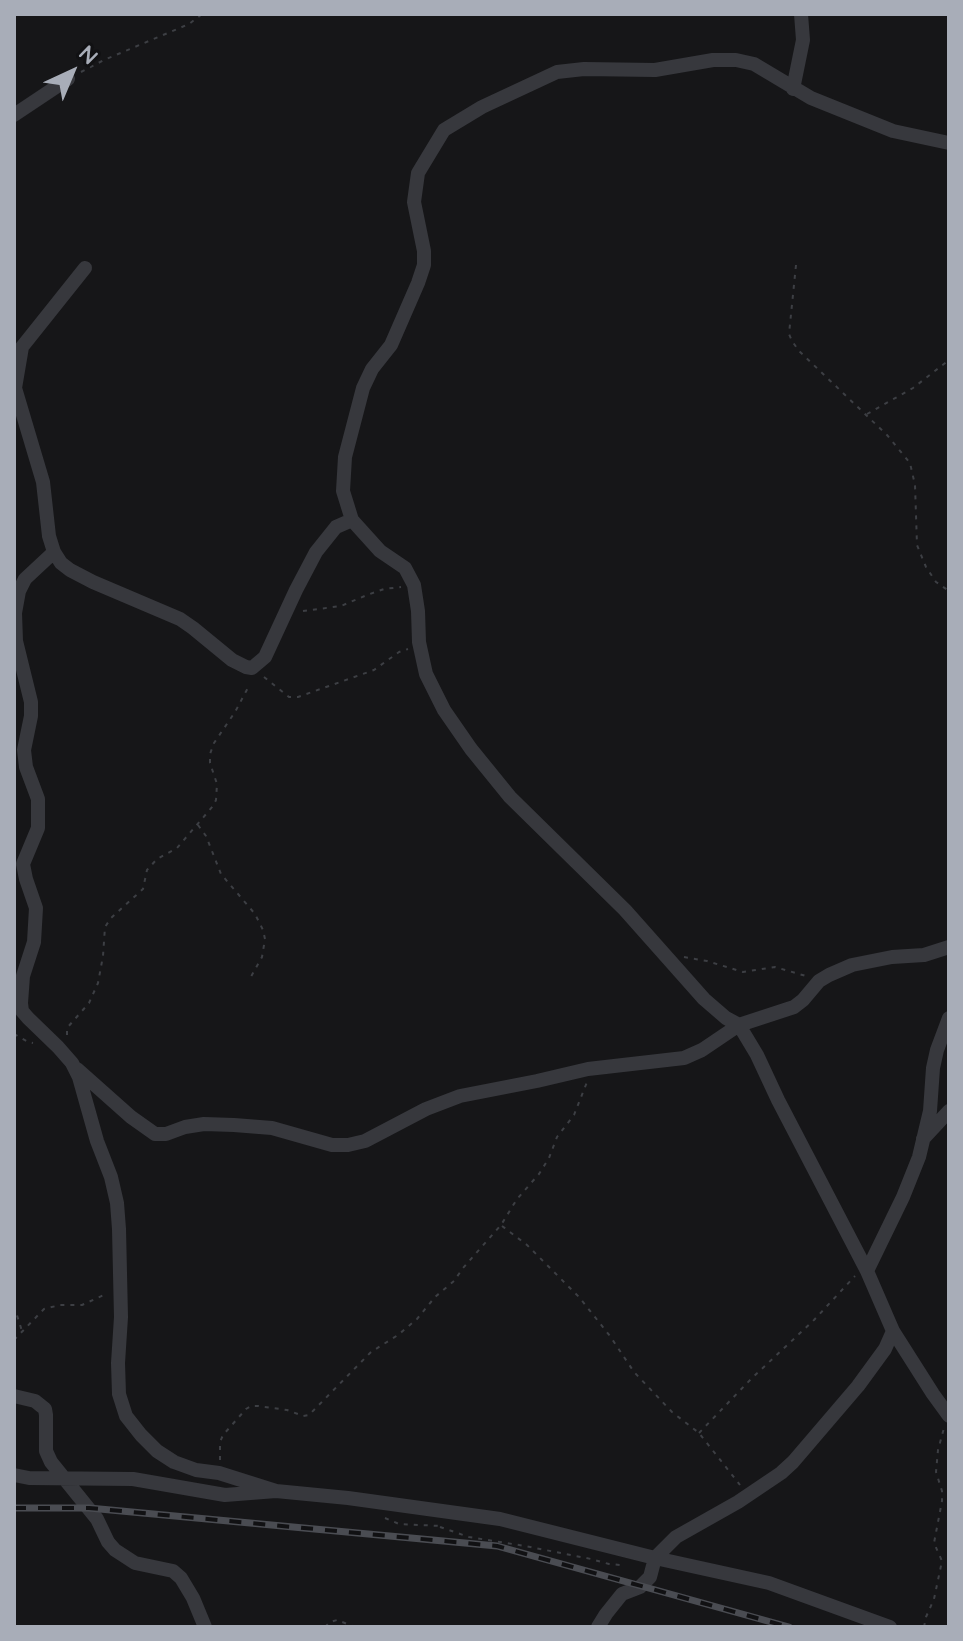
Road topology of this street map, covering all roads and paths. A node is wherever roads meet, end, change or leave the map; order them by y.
1 (202, 14) edge
2 (801, 14) edge
3 (68, 79) joint
4 (793, 89) junction
5 (14, 115) edge
6 (949, 143) edge
7 (796, 265) dead end
8 (85, 268) dead end
9 (949, 360) edge
10 (866, 415) junction
11 (352, 520) junction
12 (54, 552) junction
13 (414, 585) junction
14 (949, 591) edge
15 (282, 620) junction
16 (419, 642) junction
17 (261, 661) junction
18 (251, 682) dead end
19 (197, 824) junction
20 (949, 947) edge
21 (664, 952) junction
22 (829, 975) junction
23 (249, 980) dead end
24 (949, 1018) edge
25 (739, 1025) junction
26 (69, 1060) junction
27 (592, 1068) junction
28 (949, 1111) edge
29 (923, 1140) junction
30 (501, 1225) junction
31 (866, 1269) junction
32 (120, 1285) junction
33 (14, 1306) edge
34 (893, 1331) junction
35 (22, 1332) junction
36 (14, 1340) edge
37 (14, 1396) edge
38 (946, 1412) edge
39 (699, 1433) junction
40 (219, 1473) junction
41 (14, 1475) edge
42 (65, 1478) junction
43 (276, 1491) junction
44 (748, 1495) junction
45 (439, 1526) dead end
46 (655, 1558) junction
47 (627, 1564) dead end
48 (205, 1627) edge
49 (325, 1627) edge
50 (355, 1627) edge
51 (598, 1627) edge
52 (890, 1627) edge
53 (924, 1627) edge

1 - 3 path
2 - 4 street
3 - 5 street
4 - 6 street
4 - 11 street
7 - 10 path
8 - 12 street
9 - 10 path
10 - 14 path
11 - 13 street
11 - 15 street
12 - 17 street
12 - 26 street
13 - 15 path
13 - 16 street
15 - 17 street
16 - 17 path
16 - 21 street
18 - 19 path
19 - 23 path
19 - 26 path
20 - 22 street
21 - 22 path
21 - 25 street
22 - 25 street
24 - 29 street
25 - 27 street
25 - 31 street
26 - 27 street
26 - 32 street
27 - 30 path
28 - 29 street
29 - 31 street
30 - 39 path
30 - 40 path
31 - 34 street
31 - 39 path
32 - 35 path
32 - 40 street
33 - 35 path
34 - 38 street
34 - 44 street
35 - 36 path
37 - 42 street
38 - 53 path
39 - 44 path
40 - 43 street
41 - 42 street
42 - 43 street
42 - 48 street
43 - 46 street
44 - 46 street
45 - 47 path
46 - 51 street
46 - 52 street
49 - 50 path

